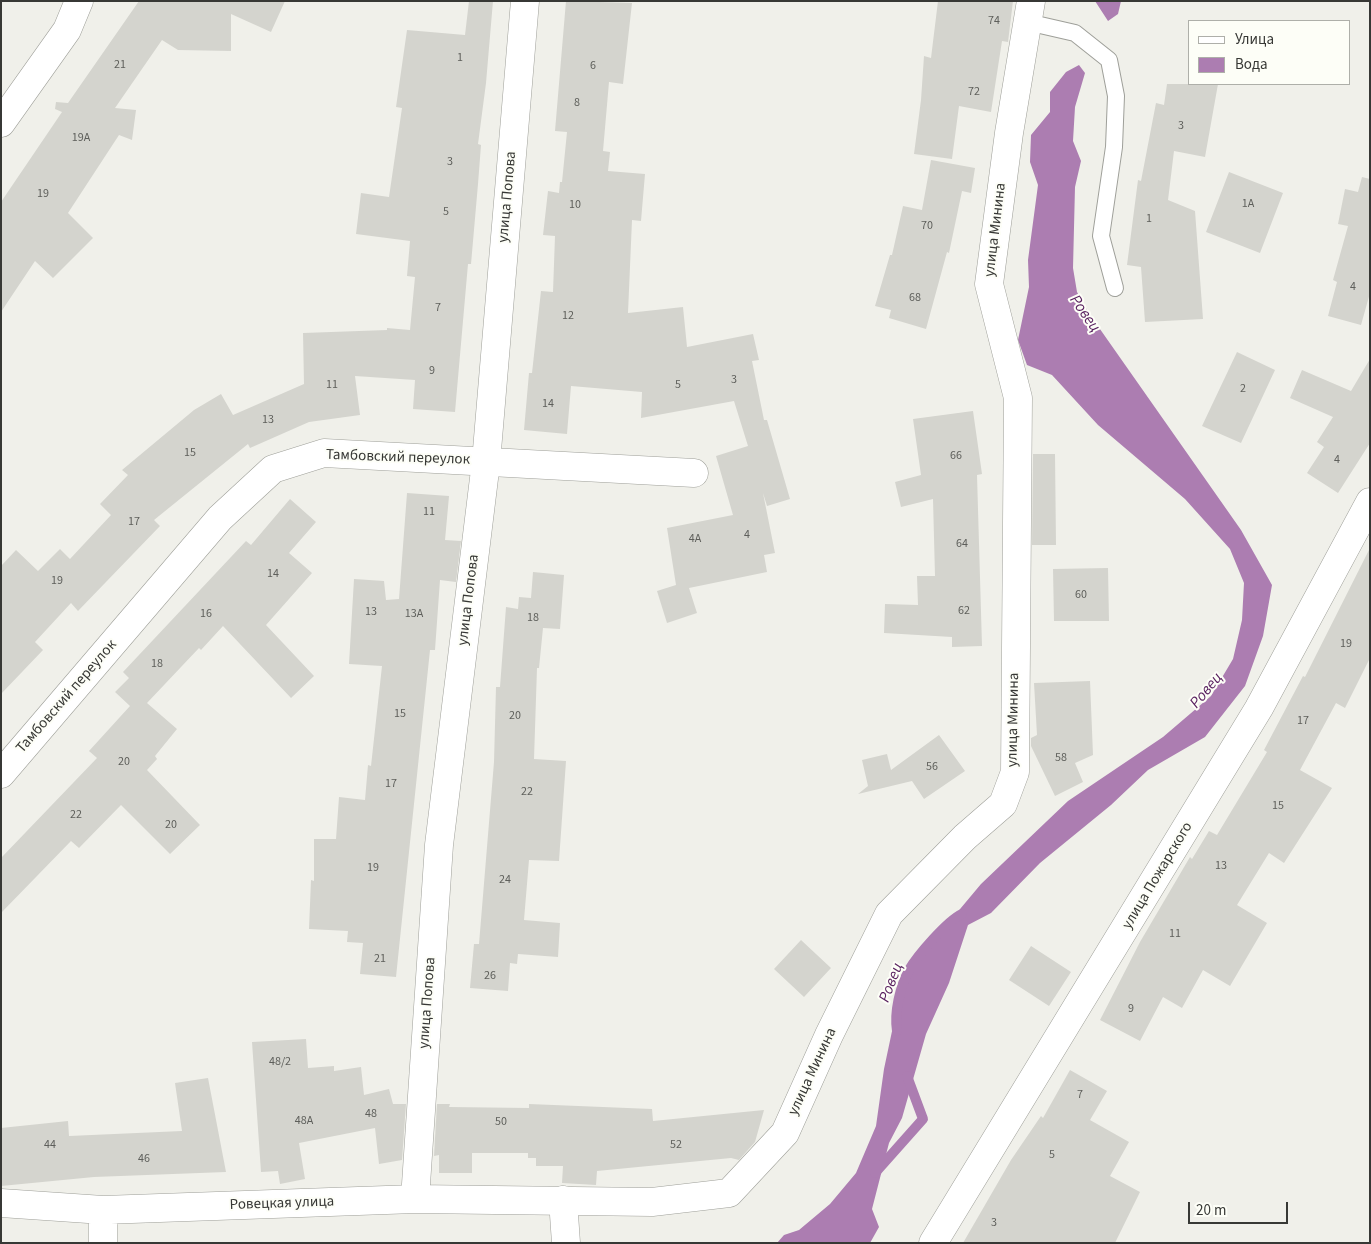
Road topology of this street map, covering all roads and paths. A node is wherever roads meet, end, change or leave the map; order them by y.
1 (79, 1) edge
2 (525, 1) edge
3 (1029, 12) edge
4 (1, 123) edge
5 (1115, 288) dead end
6 (486, 462) junction
7 (694, 473) dead end
8 (1370, 502) edge
9 (1, 774) edge
10 (415, 1199) junction
11 (563, 1200) junction
12 (1, 1204) edge
13 (104, 1210) junction
14 (103, 1243) edge
15 (566, 1243) edge
16 (933, 1243) edge

1 - 4 street
2 - 6 street, улица Попова
3 - 5 lane, улица Минина
3 - 11 street, улица Минина
6 - 7 street, Тамбовский переулок
6 - 9 street, Тамбовский переулок
6 - 10 street, улица Попова
8 - 16 street, улица Пожарского
10 - 11 street, Ровецкая улица
10 - 13 street, Ровецкая улица
11 - 15 street
12 - 13 street, Ровецкая улица
13 - 14 street

